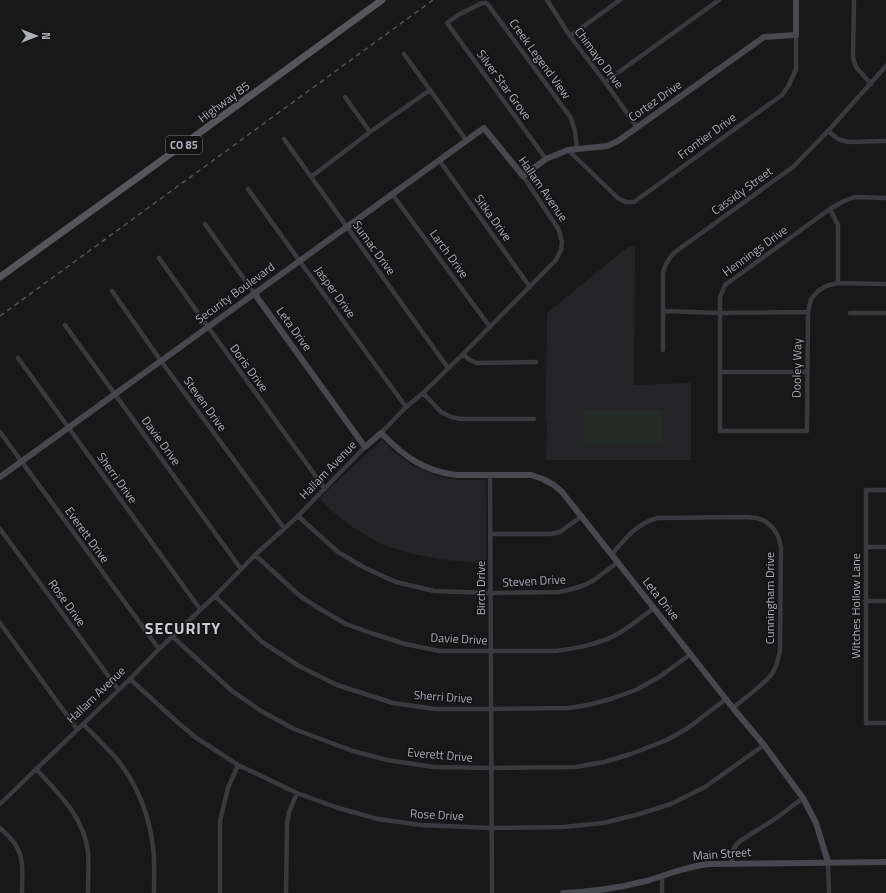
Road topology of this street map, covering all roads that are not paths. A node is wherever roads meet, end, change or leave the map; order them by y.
1 (382, 0) edge
2 (547, 0) edge
3 (620, 0) edge
4 (719, 0) edge
5 (796, 0) edge
6 (854, 0) edge
7 (447, 23) joint
8 (796, 35) junction
9 (570, 36) junction
10 (404, 54) dead end
11 (886, 66) edge
12 (605, 82) junction
13 (871, 84) junction
14 (430, 90) junction
15 (345, 97) dead end
16 (637, 127) junction
17 (484, 128) joint
18 (828, 131) junction
19 (370, 132) junction
20 (284, 140) dead end
21 (466, 140) junction
22 (886, 140) edge
23 (577, 149) junction
24 (568, 150) junction
25 (546, 158) junction
26 (439, 160) junction
27 (523, 176) junction
28 (312, 177) junction
29 (248, 189) dead end
30 (392, 194) junction
31 (886, 198) edge
32 (830, 209) junction
33 (205, 224) dead end
34 (346, 227) junction
35 (159, 258) dead end
36 (300, 261) junction
37 (0, 277) edge
38 (838, 283) junction
39 (886, 284) edge
40 (530, 287) junction
41 (112, 291) dead end
42 (254, 294) junction
43 (664, 311) junction
44 (808, 312) junction
45 (720, 313) junction
46 (850, 313) dead end
47 (886, 313) edge
48 (65, 325) dead end
49 (208, 327) junction
50 (490, 327) junction
51 (663, 350) dead end
52 (463, 354) junction
53 (18, 358) dead end
54 (161, 361) junction
55 (536, 362) dead end
56 (448, 368) junction
57 (720, 372) junction
58 (807, 372) junction
59 (423, 393) junction
60 (115, 394) junction
61 (406, 407) junction
62 (534, 419) dead end
63 (68, 428) junction
64 (720, 431) joint
65 (0, 432) edge
66 (381, 433) junction
67 (365, 447) junction
68 (22, 462) junction
69 (490, 476) junction
70 (0, 477) edge
71 (325, 489) junction
72 (886, 490) edge
73 (298, 516) junction
74 (582, 516) junction
75 (284, 528) junction
76 (0, 529) edge
77 (490, 534) junction
78 (866, 547) junction
79 (886, 547) edge
80 (612, 554) junction
81 (256, 555) junction
82 (618, 562) junction
83 (241, 569) junction
84 (491, 593) junction
85 (215, 596) junction
86 (866, 601) junction
87 (886, 601) edge
88 (654, 608) junction
89 (200, 609) junction
90 (0, 623) edge
91 (172, 636) junction
92 (159, 649) junction
93 (491, 651) junction
94 (691, 654) junction
95 (130, 679) junction
96 (118, 690) junction
97 (726, 699) junction
98 (733, 708) junction
99 (491, 709) junction
100 (886, 723) edge
101 (83, 724) junction
102 (77, 729) junction
103 (764, 745) junction
104 (238, 765) junction
105 (492, 768) junction
106 (36, 769) junction
107 (297, 793) junction
108 (803, 798) junction
109 (0, 804) edge
110 (0, 828) edge
111 (492, 828) junction
112 (828, 862) junction
113 (886, 862) edge
114 (732, 863) junction
115 (662, 876) junction
116 (22, 893) edge
117 (88, 893) edge
118 (154, 893) edge
119 (220, 893) edge
120 (286, 893) edge
121 (492, 893) edge
122 (563, 893) edge
123 (662, 893) edge
124 (829, 893) edge

1 - 37 main road, Highway 85 / CO 85
2 - 9 street, Chimayo Drive
3 - 9 street
4 - 12 street
5 - 8 street, Frontier Drive
6 - 13 street
7 - 23 street, Creek Legend View
7 - 25 street, Silver Star Grove
8 - 16 street, Cortez Drive
8 - 24 street, Frontier Drive
9 - 12 street, Chimayo Drive
10 - 14 street
11 - 13 street, Cassidy Street
12 - 16 street, Chimayo Drive
13 - 18 street, Cassidy Street
14 - 19 street
14 - 21 street
15 - 19 street
16 - 23 street, Cortez Drive
17 - 21 street, Security Boulevard
17 - 27 street, Hallam Avenue
18 - 22 street
18 - 43 street, Cassidy Street
19 - 28 street
20 - 28 street, Sumac Drive
21 - 26 street, Security Boulevard
23 - 24 street, Cortez Drive
24 - 25 street, Cortez Drive
25 - 27 street, Cortez Drive
26 - 30 street, Security Boulevard
26 - 40 street, Sitka Drive
27 - 40 street, Hallam Avenue
28 - 34 street, Sumac Drive
29 - 36 street, Jasper Drive
30 - 34 street, Security Boulevard
30 - 50 street, Larch Drive
31 - 32 street, Hennings Drive
32 - 38 street
32 - 45 street, Hennings Drive
33 - 42 street, Leta Drive
34 - 36 street, Security Boulevard
34 - 56 street, Sumac Drive
35 - 49 street, Doris Drive
36 - 42 street, Security Boulevard
36 - 61 street, Jasper Drive
38 - 39 street, Dooley Way
38 - 44 street, Dooley Way
40 - 50 street, Hallam Avenue
41 - 54 street, Steven Drive
42 - 49 street, Security Boulevard
42 - 67 street, Leta Drive
43 - 45 street
43 - 51 street, Cassidy Street
44 - 45 street
44 - 58 street, Dooley Way
45 - 57 street, Hennings Drive
46 - 47 street
48 - 60 street, Davie Drive
49 - 54 street, Security Boulevard
49 - 71 street, Doris Drive
50 - 52 street, Hallam Avenue
52 - 55 street
52 - 56 street, Hallam Avenue
53 - 63 street, Sherri Drive
54 - 60 street, Security Boulevard
54 - 75 street, Steven Drive
56 - 59 street, Hallam Avenue
57 - 58 street
57 - 64 street, Hennings Drive
58 - 64 street, Dooley Way
59 - 61 street, Hallam Avenue
59 - 62 street
60 - 63 street, Security Boulevard
60 - 83 street, Davie Drive
61 - 66 street, Hallam Avenue
63 - 68 street, Security Boulevard
63 - 89 street, Sherri Drive
65 - 68 street, Everett Drive
66 - 67 street, Hallam Avenue
66 - 69 street, Leta Drive
67 - 71 street, Hallam Avenue
68 - 70 street, Security Boulevard
68 - 92 street, Everett Drive
69 - 74 street, Leta Drive
69 - 77 street, Birch Drive
71 - 73 street, Hallam Avenue
72 - 78 street, Witches Hollow Lane
73 - 75 street, Hallam Avenue
73 - 84 street, Steven Drive
74 - 77 street
74 - 80 street, Leta Drive
75 - 81 street, Hallam Avenue
76 - 96 street, Rose Drive
77 - 84 street, Birch Drive
78 - 79 street
78 - 86 street, Witches Hollow Lane
80 - 82 street, Leta Drive
80 - 98 street, Cunningham Drive
81 - 83 street, Hallam Avenue
81 - 93 street, Davie Drive
82 - 84 street, Steven Drive
82 - 88 street, Leta Drive
83 - 85 street, Hallam Avenue
84 - 93 street, Birch Drive
85 - 89 street, Hallam Avenue
85 - 99 street, Sherri Drive
86 - 87 street
86 - 100 street, Witches Hollow Lane
88 - 93 street, Davie Drive
88 - 94 street, Leta Drive
89 - 91 street, Hallam Avenue
90 - 102 street
91 - 92 street, Hallam Avenue
91 - 105 street, Everett Drive
92 - 95 street, Hallam Avenue
93 - 99 street, Birch Drive
94 - 97 street, Leta Drive
94 - 99 street, Sherri Drive
95 - 96 street, Hallam Avenue
95 - 104 street, Rose Drive
96 - 101 street, Hallam Avenue
97 - 98 street, Leta Drive
97 - 105 street, Everett Drive
98 - 103 street, Leta Drive
99 - 105 street, Birch Drive
101 - 102 street, Hallam Avenue
101 - 118 street
102 - 106 street, Hallam Avenue
103 - 108 street, Leta Drive
103 - 111 street, Rose Drive
104 - 107 street, Rose Drive
104 - 119 street
105 - 111 street, Birch Drive
106 - 109 street, Hallam Avenue
106 - 117 street
107 - 111 street, Rose Drive
107 - 120 street
108 - 112 street, Leta Drive
108 - 114 street
110 - 116 street
111 - 121 street, Birch Drive
112 - 113 street, Main Street
112 - 114 street, Main Street
112 - 124 street, Leta Drive
114 - 115 street, Main Street
115 - 122 street, Main Street
115 - 123 street

